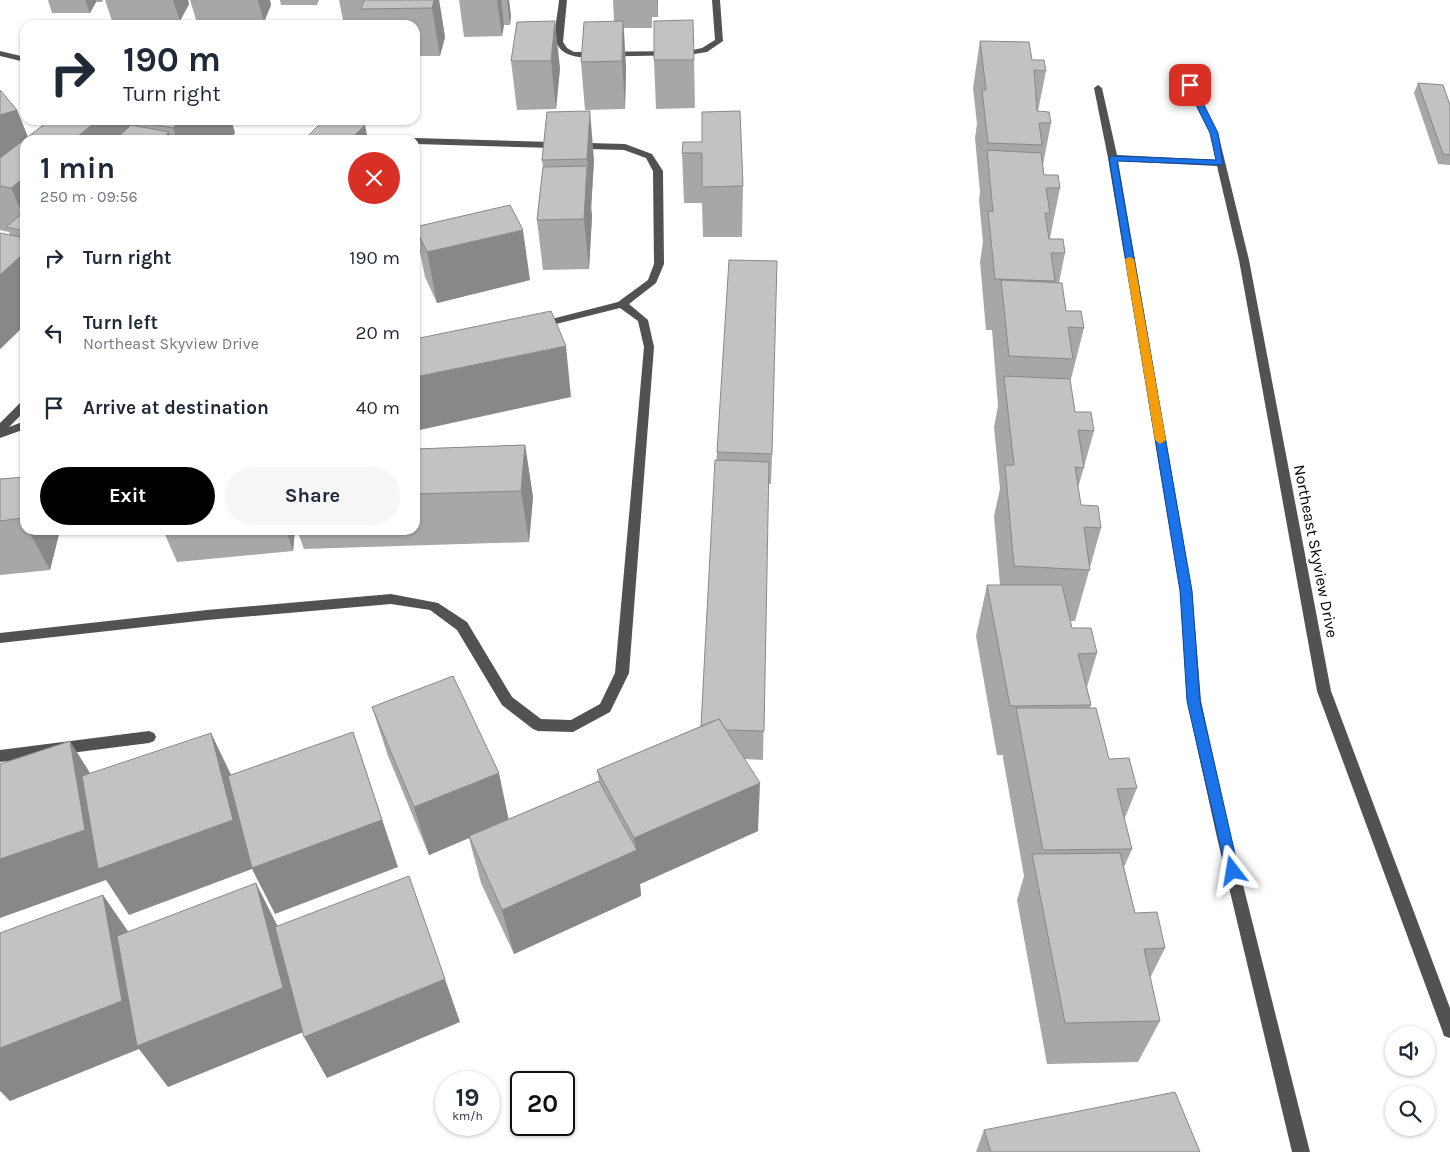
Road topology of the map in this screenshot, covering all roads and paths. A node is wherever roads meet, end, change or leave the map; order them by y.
1 (563, 0) edge
2 (716, 0) edge
3 (0, 53) edge
4 (20, 59) edge
5 (1182, 69) dead end
6 (1098, 88) dead end
7 (420, 141) edge
8 (1113, 158) junction
9 (1220, 163) junction
10 (622, 304) junction
11 (530, 328) edge
12 (20, 410) edge
13 (20, 427) edge
14 (0, 430) edge
15 (0, 434) edge
16 (0, 638) edge
17 (150, 737) dead end
18 (0, 756) edge
19 (1450, 1030) edge
20 (1302, 1152) edge

1 - 2 street
3 - 4 street
5 - 9 street, Northeast Skyview Drive
6 - 8 street
7 - 10 street
8 - 9 street
8 - 20 street
9 - 19 street, Northeast Skyview Drive
10 - 11 street
10 - 16 street
12 - 14 street
13 - 15 street
17 - 18 street

